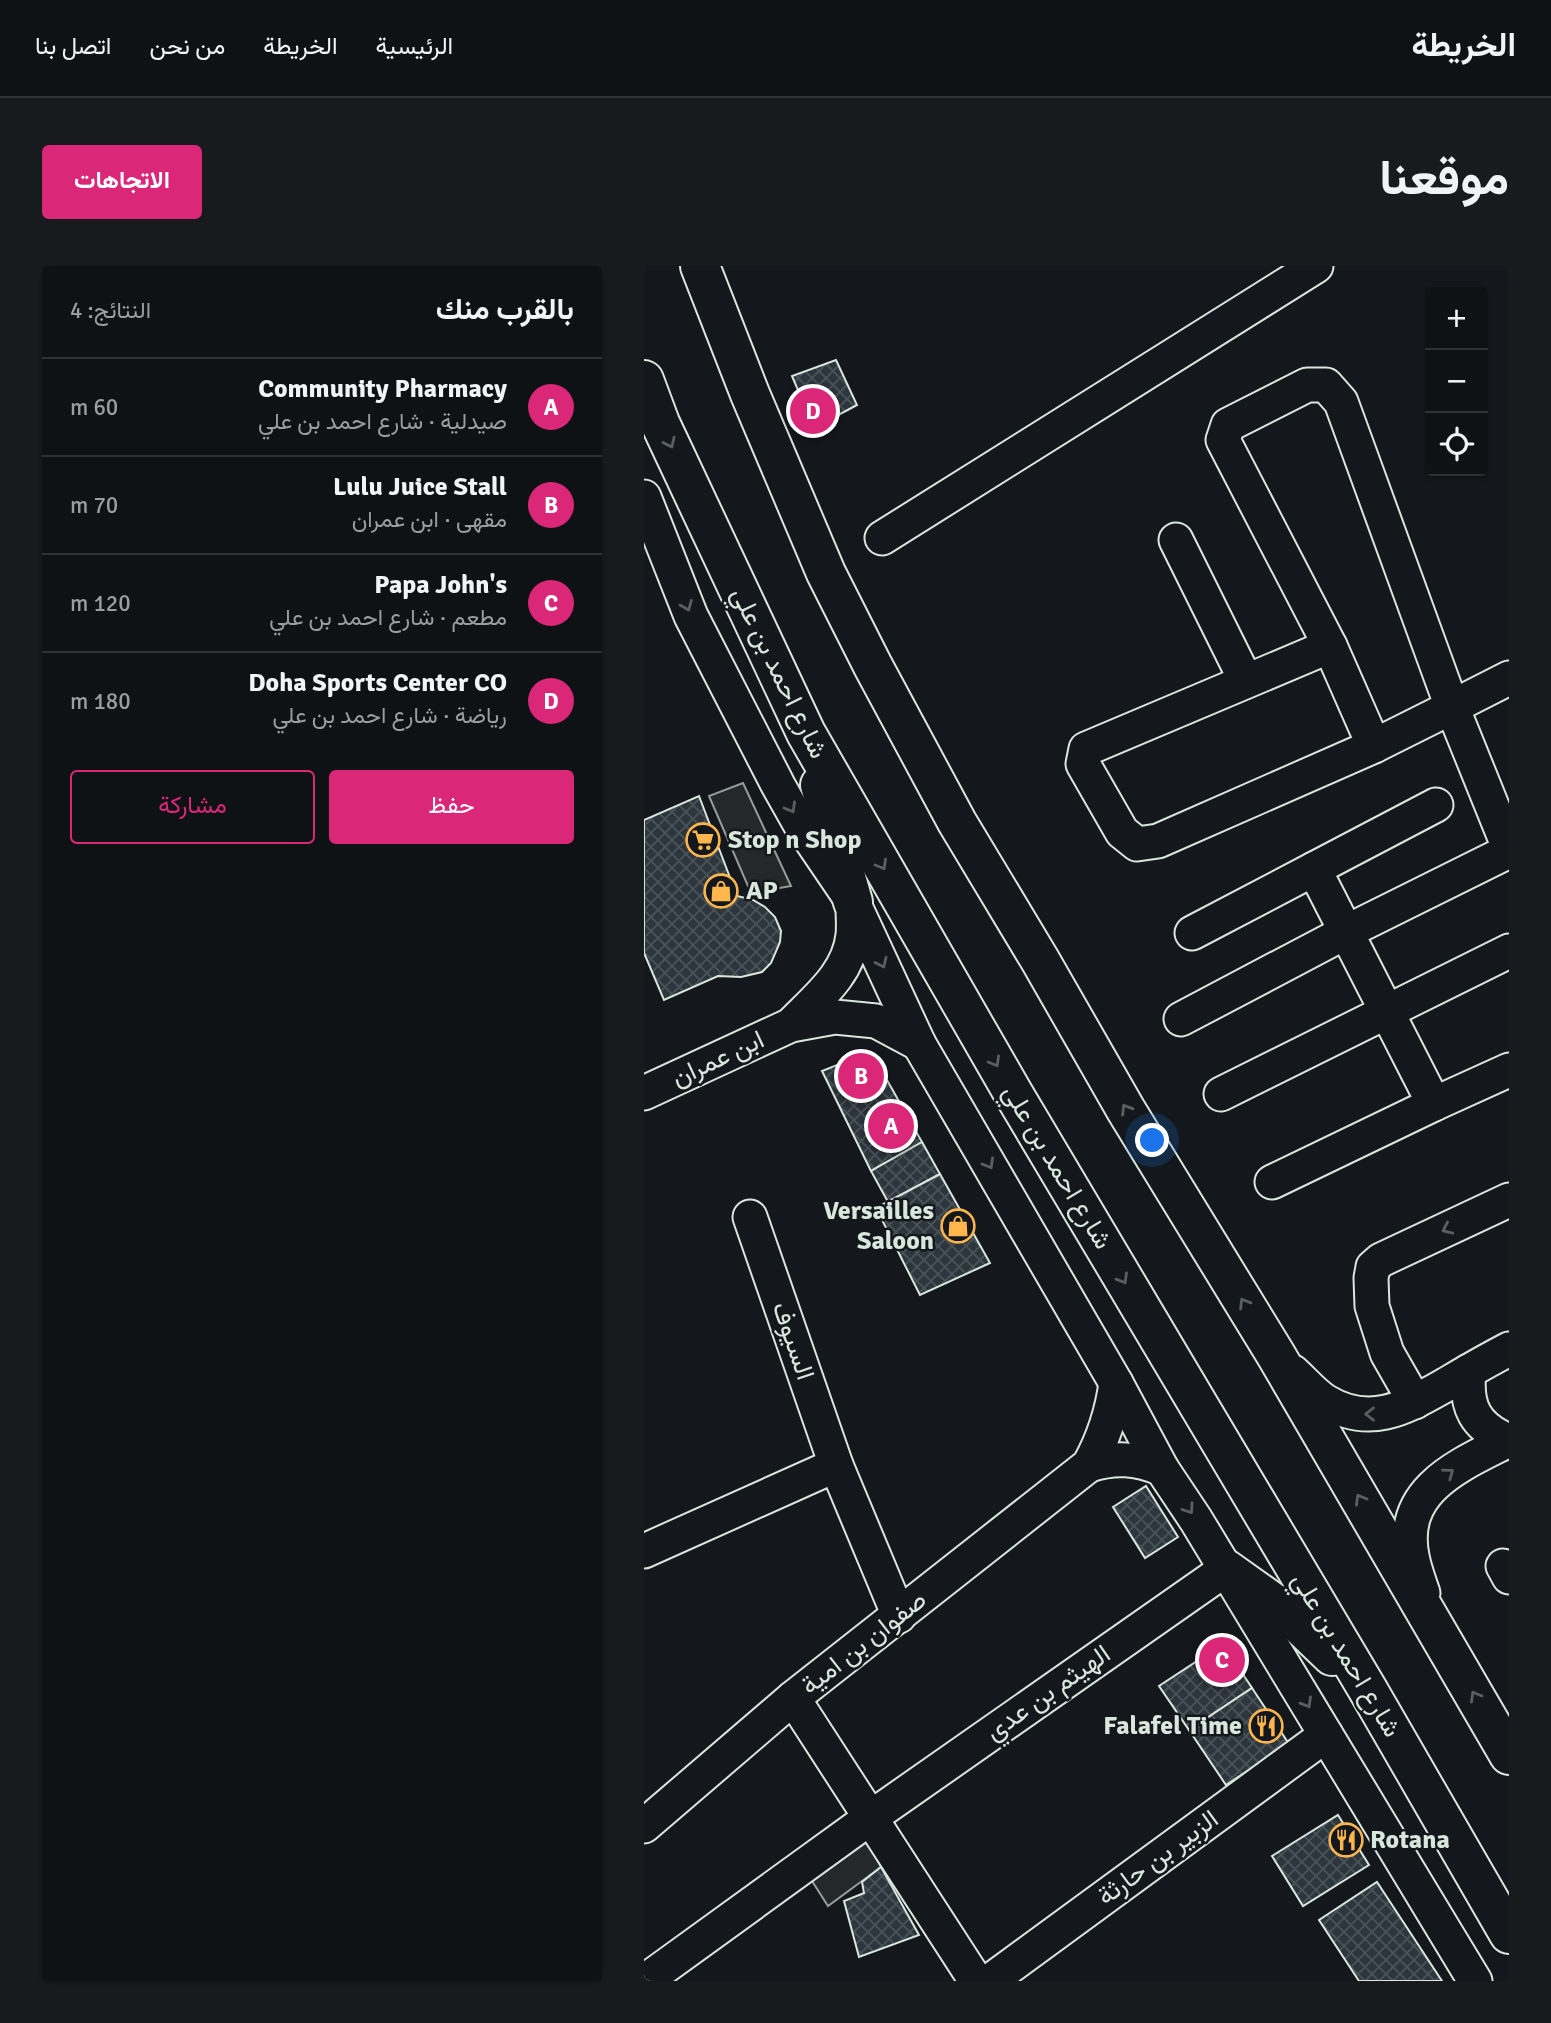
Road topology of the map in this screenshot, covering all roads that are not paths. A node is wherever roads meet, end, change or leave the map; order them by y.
1 (700, 266) edge
2 (1315, 266) edge
3 (644, 380) edge
4 (644, 497) edge
5 (882, 538) dead end
6 (1176, 540) dead end
7 (658, 570) edge
8 (1330, 646) junction
9 (1509, 678) edge
10 (1246, 681) junction
11 (1452, 707) junction
12 (806, 733) junction
13 (1374, 746) junction
14 (1436, 805) dead end
15 (1509, 849) edge
16 (1314, 869) junction
17 (853, 902) junction
18 (1346, 932) junction
19 (1192, 933) dead end
20 (1509, 951) edge
21 (1386, 1011) junction
22 (1181, 1019) dead end
23 (791, 1025) junction
24 (919, 1044) junction
25 (1509, 1070) edge
26 (644, 1093) edge
27 (1221, 1094) dead end
28 (1434, 1104) junction
29 (1272, 1182) dead end
30 (1509, 1200) edge
31 (750, 1217) dead end
32 (1509, 1349) edge
33 (1276, 1355) junction
34 (1469, 1371) junction
35 (1116, 1383) junction
36 (1415, 1402) junction
37 (1509, 1441) edge
38 (836, 1465) junction
39 (1089, 1465) junction
40 (1162, 1469) junction
41 (644, 1551) edge
42 (1226, 1569) junction
43 (899, 1615) junction
44 (1432, 1622) junction
45 (1367, 1690) junction
46 (793, 1698) junction
47 (1326, 1735) junction
48 (1509, 1755) edge
49 (870, 1818) junction
50 (644, 1826) edge
51 (1509, 1934) edge
52 (1455, 1948) junction
53 (645, 1981) edge
54 (976, 1981) edge
55 (990, 1981) edge
56 (1453, 1981) edge
57 (1475, 1981) edge

33 -> 1 main road
2 - 5 street
3 -> 12 main road, شارع احمد بن علي
4 - 7 street, شارع احمد بن علي
6 - 10 street
7 -> 17 street, شارع احمد بن علي
8 - 10 street
8 - 11 street
8 - 13 street
9 - 11 street
10 - 13 street
11 - 13 street
11 - 15 street
12 - 17 main road
12 -> 45 main road, شارع احمد بن علي
14 - 16 street
15 - 18 street
16 - 18 street
16 - 19 street
17 - 23 street, ابن عمران
17 -> 24 street, شارع احمد بن علي
18 - 21 street
18 - 22 street
20 - 21 street
21 - 27 street
21 - 28 street
23 - 24 street, ابن عمران
23 - 26 street, ابن عمران
24 -> 35 street, شارع احمد بن علي
25 - 28 street
28 - 29 street
30 -> 36 street
31 - 38 street, السيوف
32 - 34 street
36 -> 33 street
44 -> 33 main road
34 - 36 street
34 - 37 street
35 - 39 street, صفوان بن امية
35 - 40 street, شارع احمد بن علي
44 -> 37 street
38 - 41 street
38 - 43 street, السيوف
39 - 40 street, صفوان بن امية
39 - 43 street, صفوان بن امية
40 -> 42 street, شارع احمد بن علي
42 - 45 main road
42 -> 47 street, شارع احمد بن علي
42 - 49 street, الهيثم بن عدي
43 - 46 street, صفوان بن امية
48 -> 44 main road
45 - 51 main road, شارع احمد بن علي
46 - 49 street
46 - 50 street, صفوان بن امية
47 - 52 street, شارع احمد بن علي
47 - 55 street, الزبير بن حارثة
49 - 53 street, الهيثم بن عدي
49 - 54 street
52 - 56 street
52 - 57 street, شارع احمد بن علي

